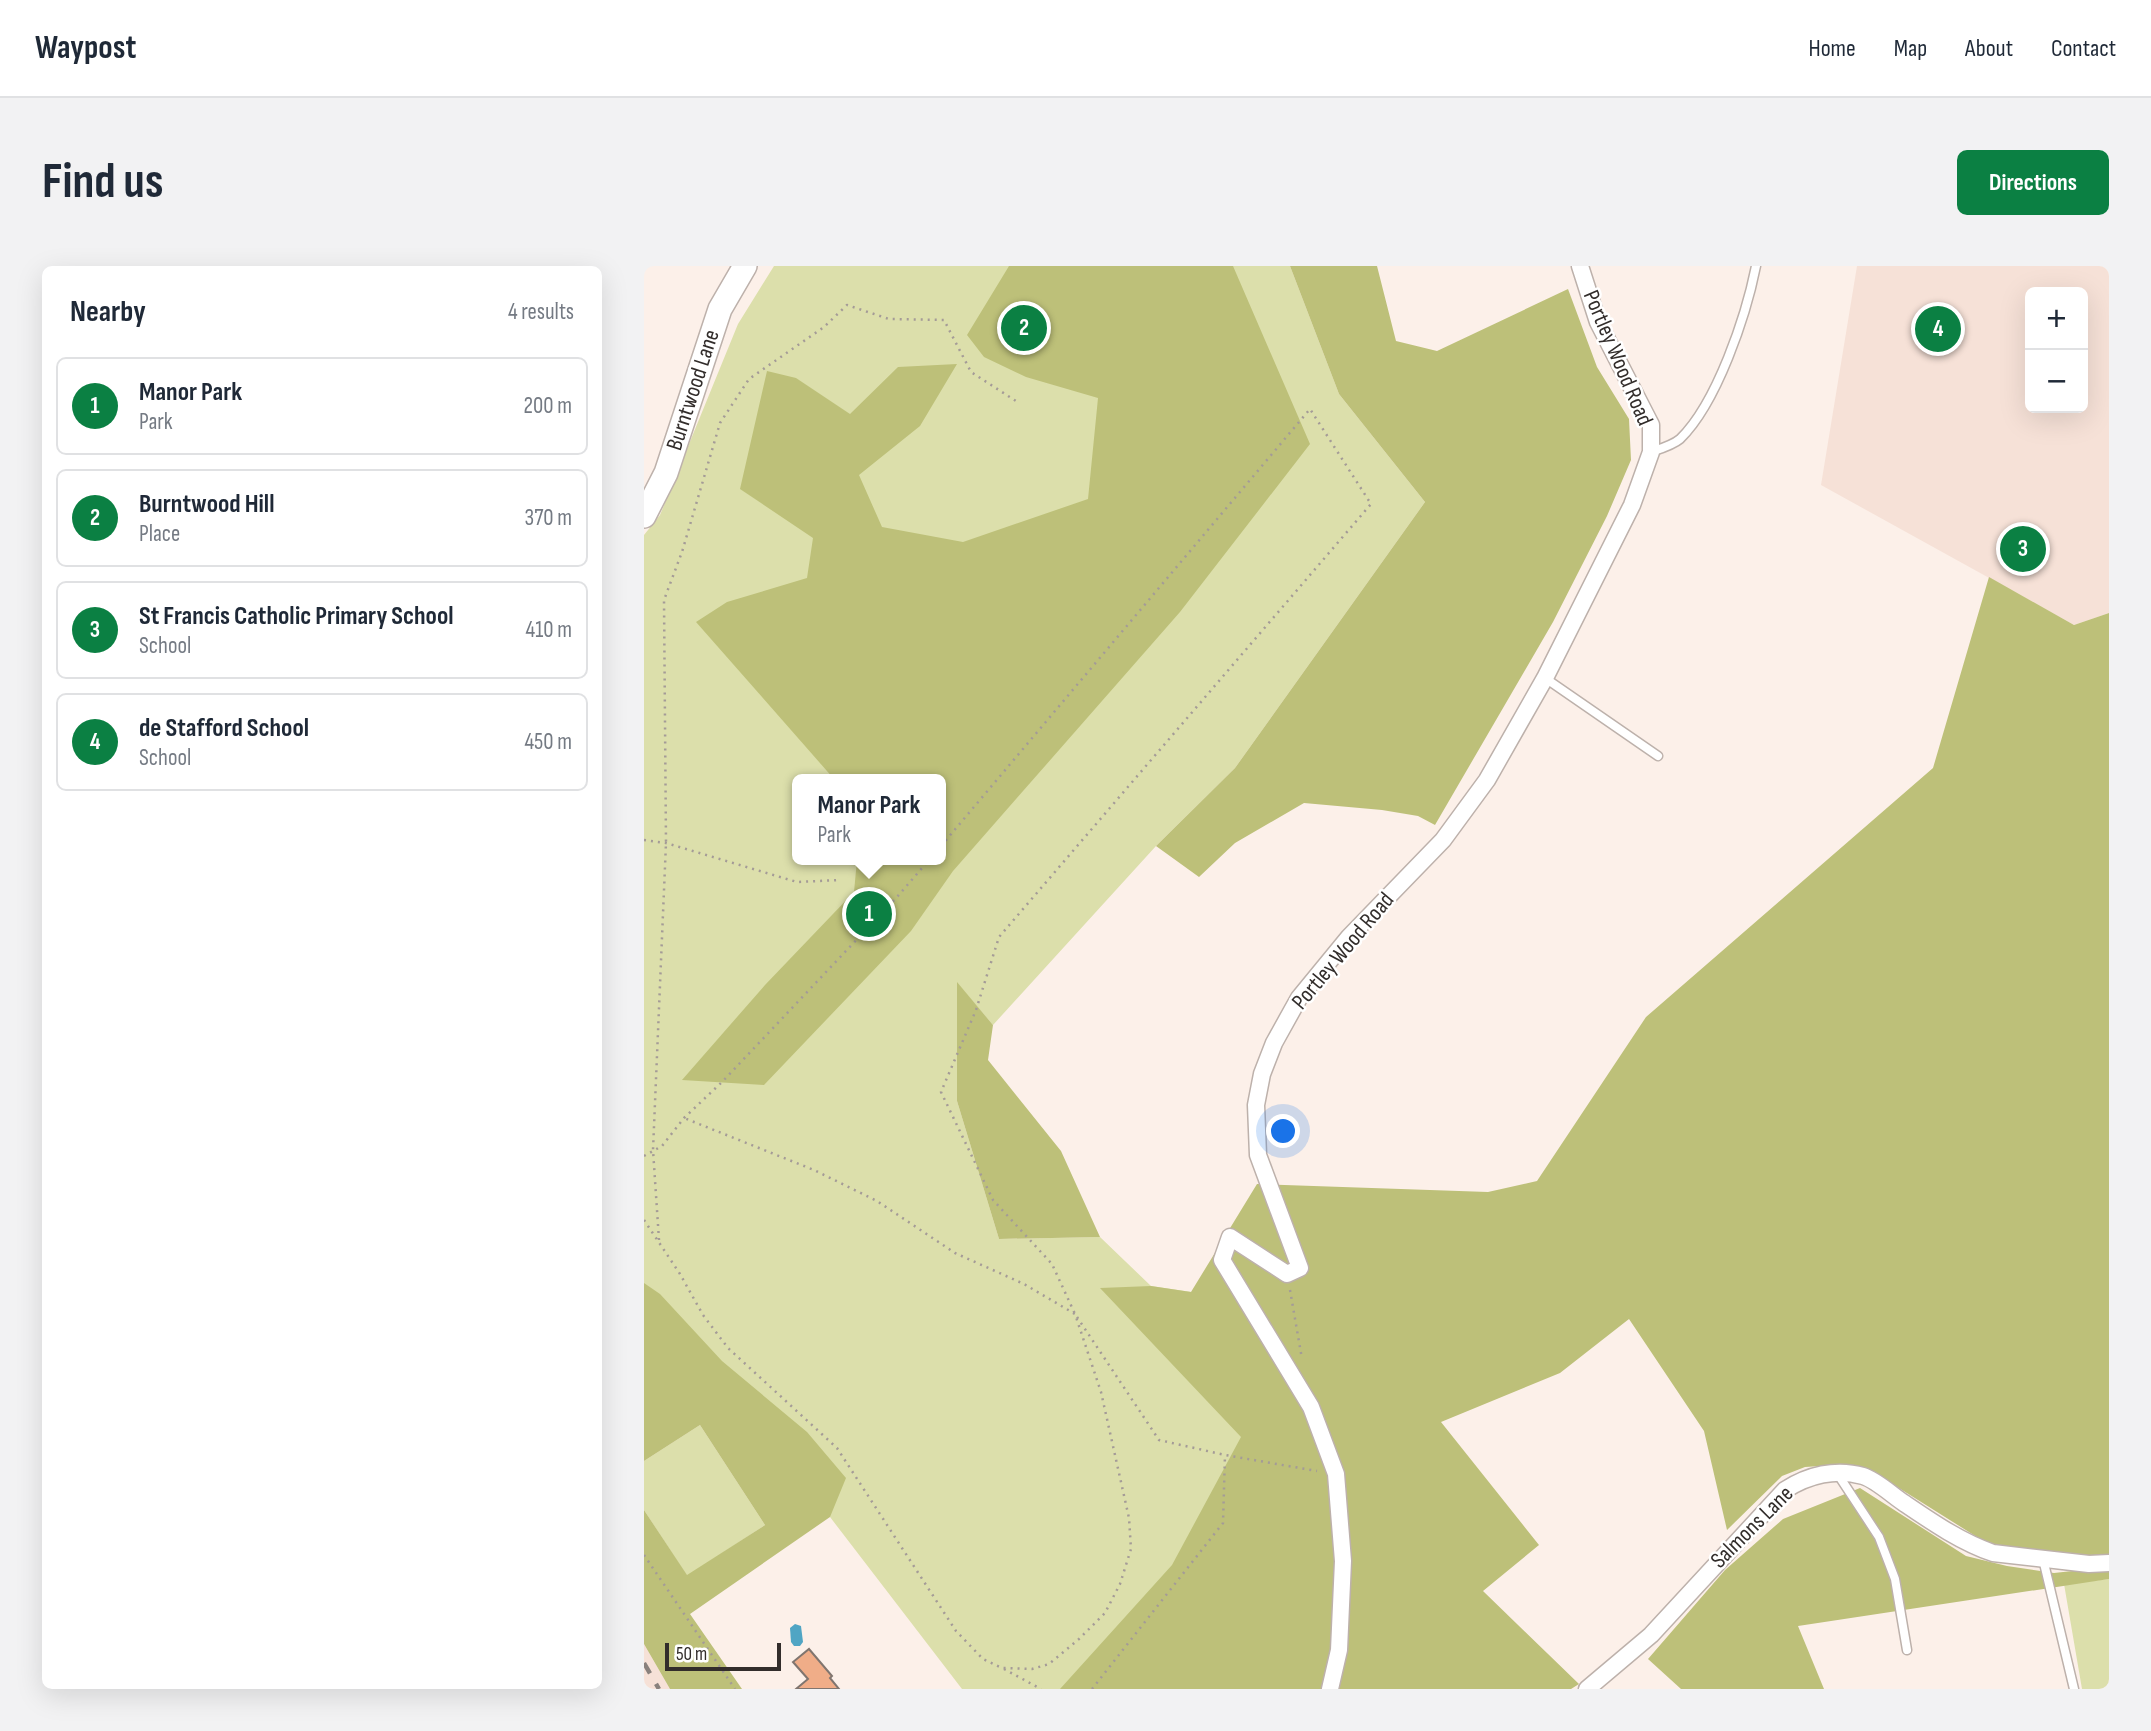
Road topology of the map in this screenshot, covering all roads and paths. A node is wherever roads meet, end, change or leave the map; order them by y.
1 (745, 266) edge
2 (1580, 266) edge
3 (1756, 266) edge
4 (1019, 404) dead end
5 (1651, 453) junction
6 (644, 516) edge
7 (1545, 678) junction
8 (1658, 756) dead end
9 (644, 840) edge
10 (946, 840) edge
11 (666, 843) junction
12 (925, 865) edge
13 (839, 880) dead end
14 (684, 1118) junction
15 (653, 1150) junction
16 (644, 1156) edge
17 (644, 1220) edge
18 (659, 1243) junction
19 (1287, 1274) junction
20 (1075, 1314) junction
21 (1303, 1367) dead end
22 (1225, 1455) junction
23 (1837, 1473) junction
24 (1336, 1474) junction
25 (644, 1555) edge
26 (2043, 1559) junction
27 (2109, 1563) edge
28 (1907, 1650) dead end
29 (1002, 1668) junction
30 (735, 1689) edge
31 (1041, 1689) edge
32 (1092, 1689) edge
33 (1330, 1689) edge
34 (1587, 1689) edge
35 (2074, 1689) edge

1 - 6 street, Burntwood Lane
2 - 5 street, Portley Wood Road
3 - 5 lane
4 - 11 path
5 - 7 street, Portley Wood Road
7 - 8 lane
7 - 19 street, Portley Wood Road
9 - 11 path
10 - 20 path
11 - 13 path
11 - 15 path
12 - 14 path
14 - 15 path
14 - 20 path
15 - 16 path
15 - 18 path
17 - 18 path
18 - 29 path
19 - 21 path
19 - 24 street
20 - 22 path
20 - 29 path
22 - 24 path
22 - 32 path
23 - 26 street, Salmons Lane
23 - 28 lane
23 - 34 street, Salmons Lane
24 - 33 street
25 - 30 path
26 - 27 street, Salmons Lane
26 - 35 lane
29 - 31 path

